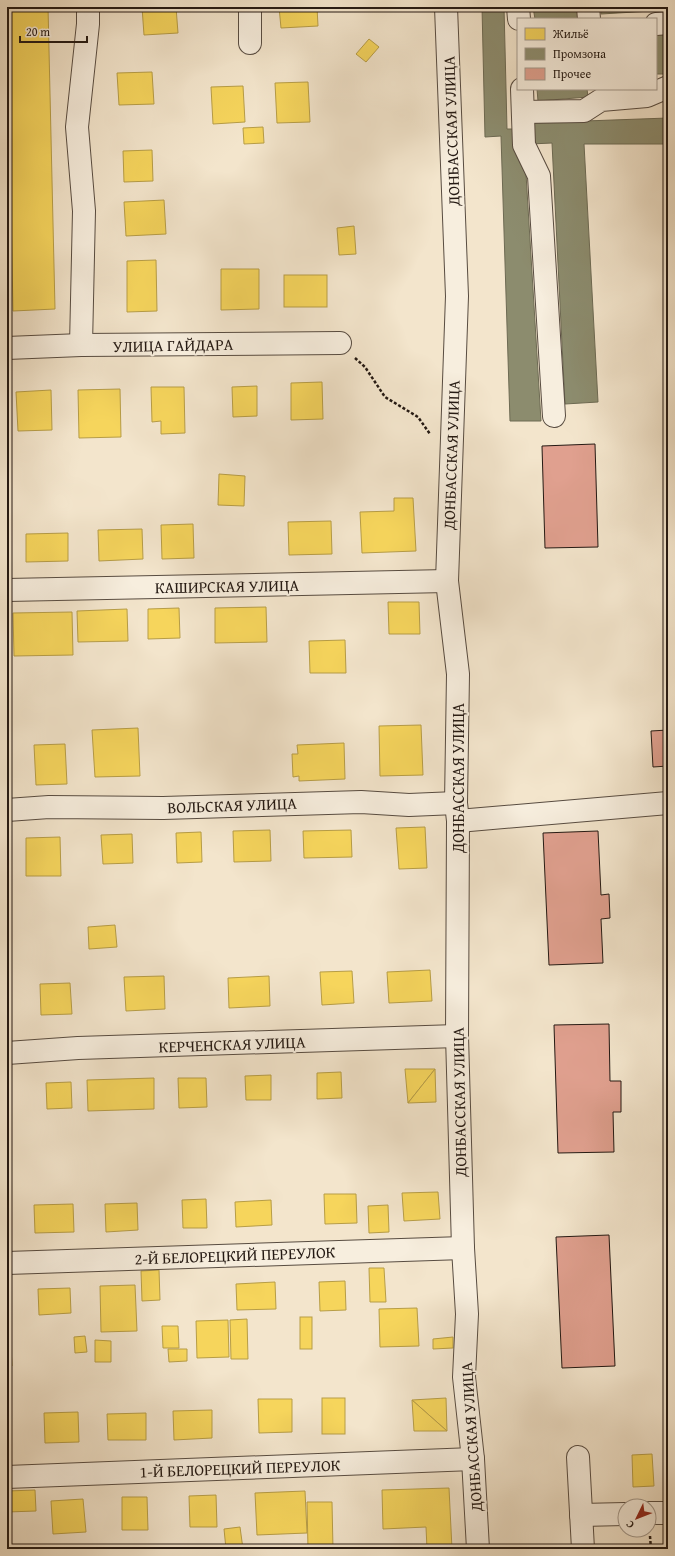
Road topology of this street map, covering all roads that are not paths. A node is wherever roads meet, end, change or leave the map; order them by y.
1 (88, 7) edge
2 (250, 7) edge
3 (446, 7) edge
4 (518, 7) edge
5 (588, 7) edge
6 (519, 18) edge
7 (589, 18) edge
8 (668, 23) edge
9 (657, 24) edge
10 (250, 43) dead end
11 (668, 87) edge
12 (522, 90) edge
13 (600, 94) edge
14 (523, 112) junction
15 (340, 343) road end
16 (81, 345) junction
17 (7, 348) edge
18 (554, 416) dead end
19 (447, 581) junction
20 (7, 590) edge
21 (668, 802) edge
22 (7, 810) edge
23 (457, 812) junction
24 (458, 1036) junction
25 (7, 1053) edge
26 (463, 1248) junction
27 (7, 1263) edge
28 (578, 1457) dead end
29 (473, 1459) junction
30 (7, 1477) edge
31 (668, 1513) edge
32 (617, 1514) edge
33 (657, 1514) edge
34 (581, 1515) junction
35 (478, 1549) edge
36 (583, 1549) edge

1 - 16 street
2 - 10 street
3 - 19 street, ДОНБАССКАЯ УЛИЦА
4 - 6 street
5 - 7 street
8 - 9 street
11 - 13 street
12 - 14 street
13 - 14 street
14 - 18 street
15 - 16 street, УЛИЦА ГАЙДАРА
16 - 17 street, УЛИЦА ГАЙДАРА
19 - 20 street, КАШИРСКАЯ УЛИЦА
19 - 23 street, ДОНБАССКАЯ УЛИЦА
21 - 23 street, ВОЛЬСКАЯ УЛИЦА
22 - 23 street, ВОЛЬСКАЯ УЛИЦА
23 - 24 street, ДОНБАССКАЯ УЛИЦА
24 - 25 street, КЕРЧЕНСКАЯ УЛИЦА
24 - 26 street, ДОНБАССКАЯ УЛИЦА
26 - 27 street, 2-Й БЕЛОРЕЦКИЙ ПЕРЕУЛОК
26 - 29 street, ДОНБАССКАЯ УЛИЦА
28 - 34 street
29 - 30 street, 1-Й БЕЛОРЕЦКИЙ ПЕРЕУЛОК
29 - 35 street, ДОНБАССКАЯ УЛИЦА
31 - 33 street
32 - 34 street
34 - 36 street

